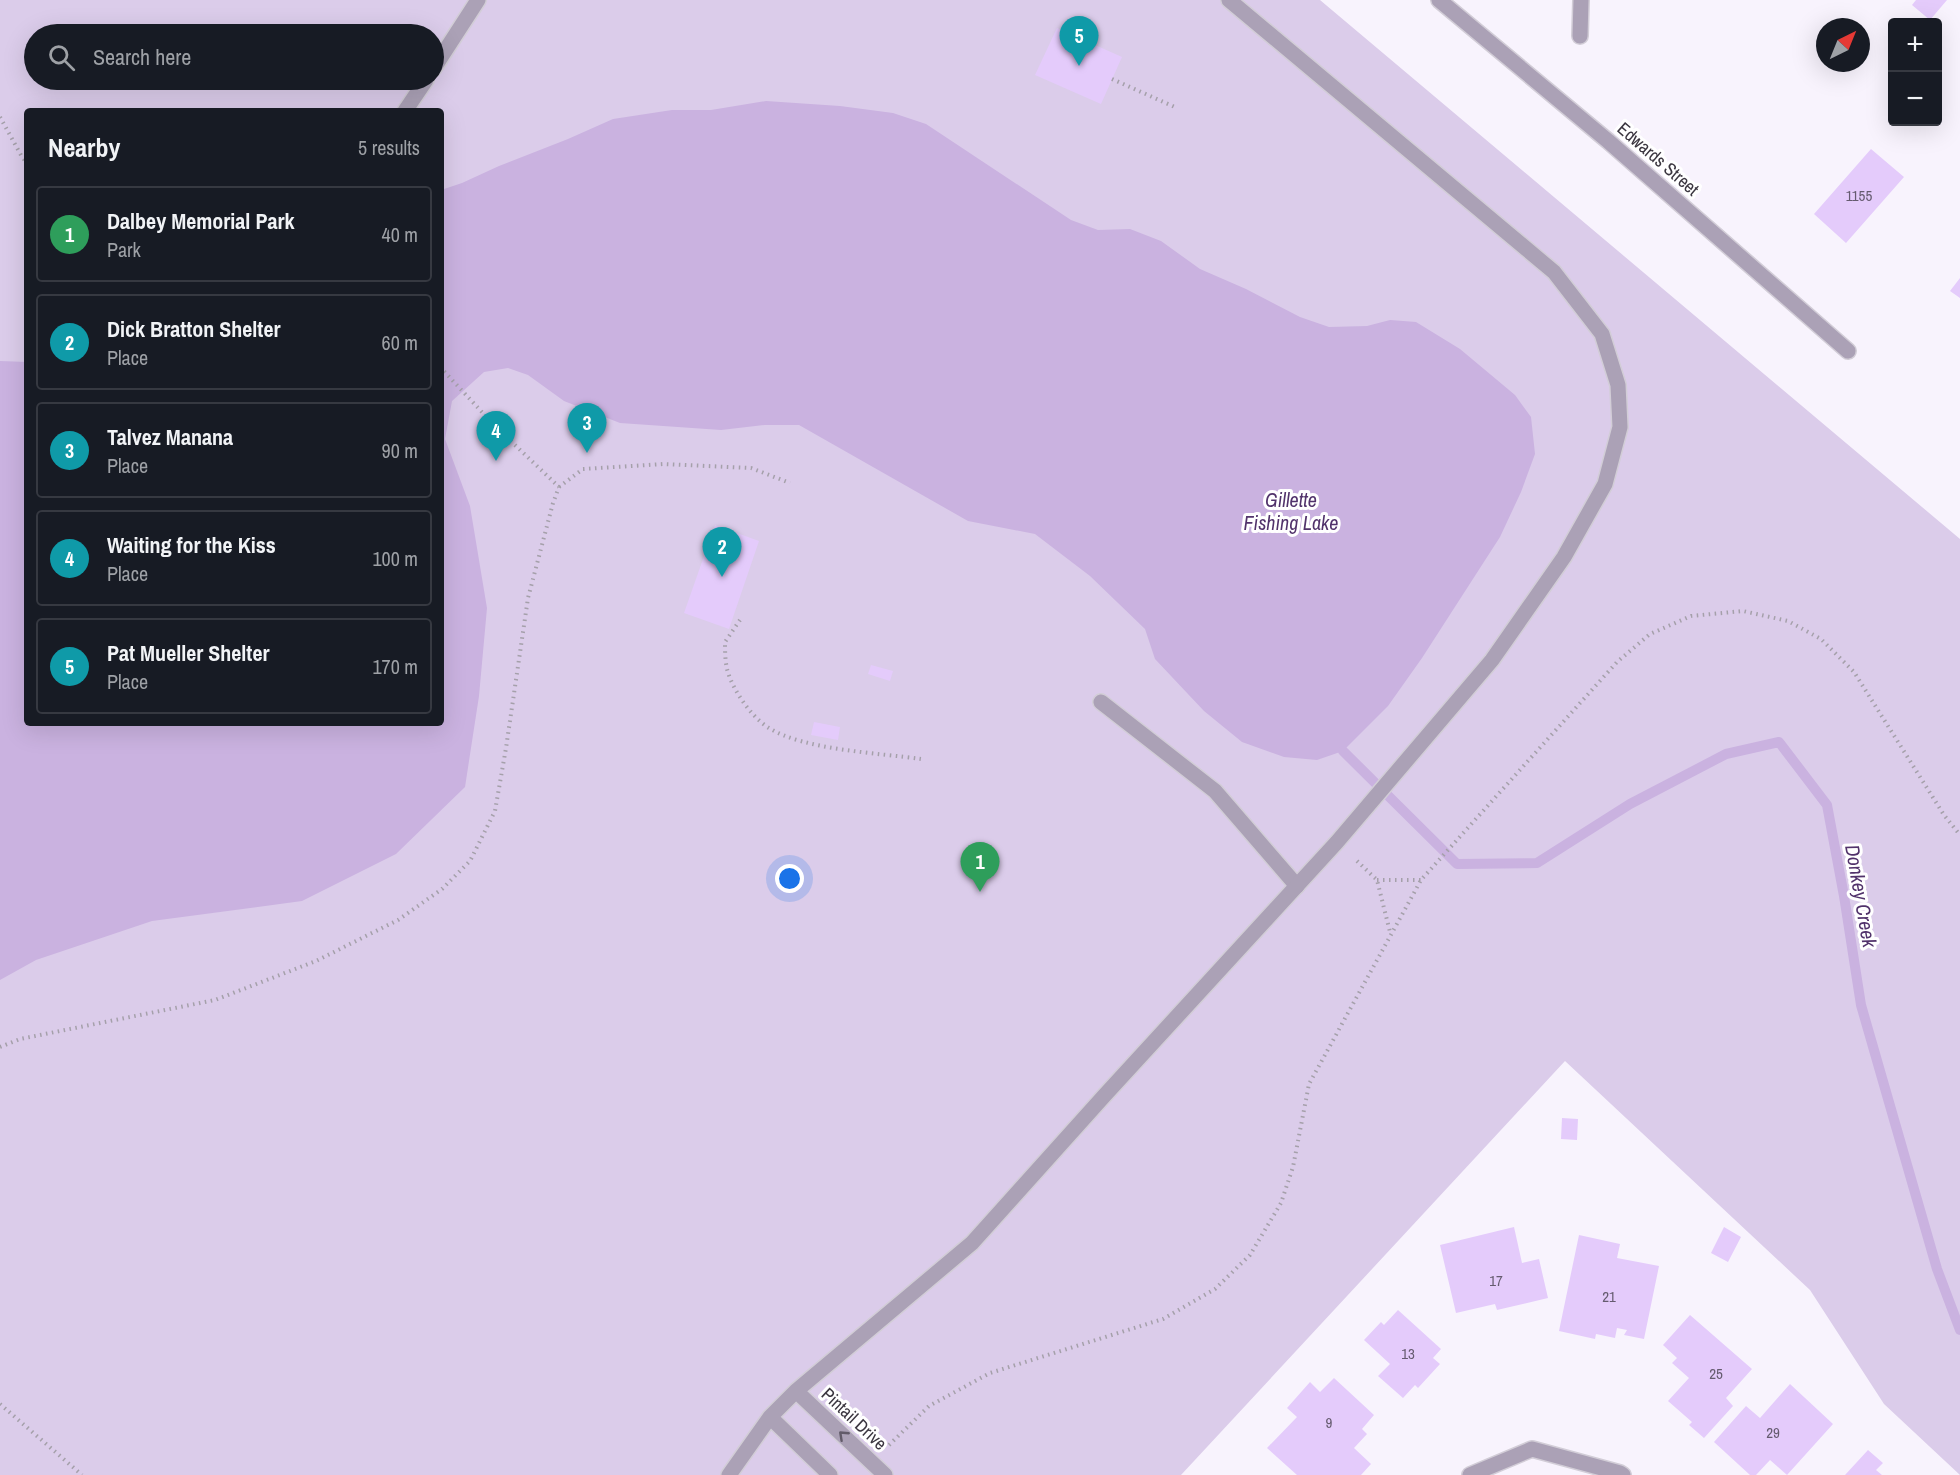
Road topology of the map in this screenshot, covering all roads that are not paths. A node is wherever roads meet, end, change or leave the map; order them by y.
1 (478, 0) edge
2 (1229, 0) edge
3 (1439, 0) edge
4 (1581, 0) edge
5 (1580, 36) dead end
6 (444, 53) edge
7 (419, 90) edge
8 (407, 108) edge
9 (1848, 351) dead end
10 (1101, 702) dead end
11 (1297, 886) junction
12 (796, 1391) junction
13 (770, 1417) junction
14 (729, 1475) edge
15 (830, 1475) edge
16 (885, 1475) edge
17 (1470, 1475) edge
18 (1623, 1475) edge

1 - 6 street
2 - 11 street
3 - 9 street, Edwards Street
4 - 5 street
7 - 8 street
10 - 11 street
11 - 12 street
12 - 13 street
16 -> 12 street, Pintail Drive
13 - 14 street
13 - 15 street
17 - 18 street

